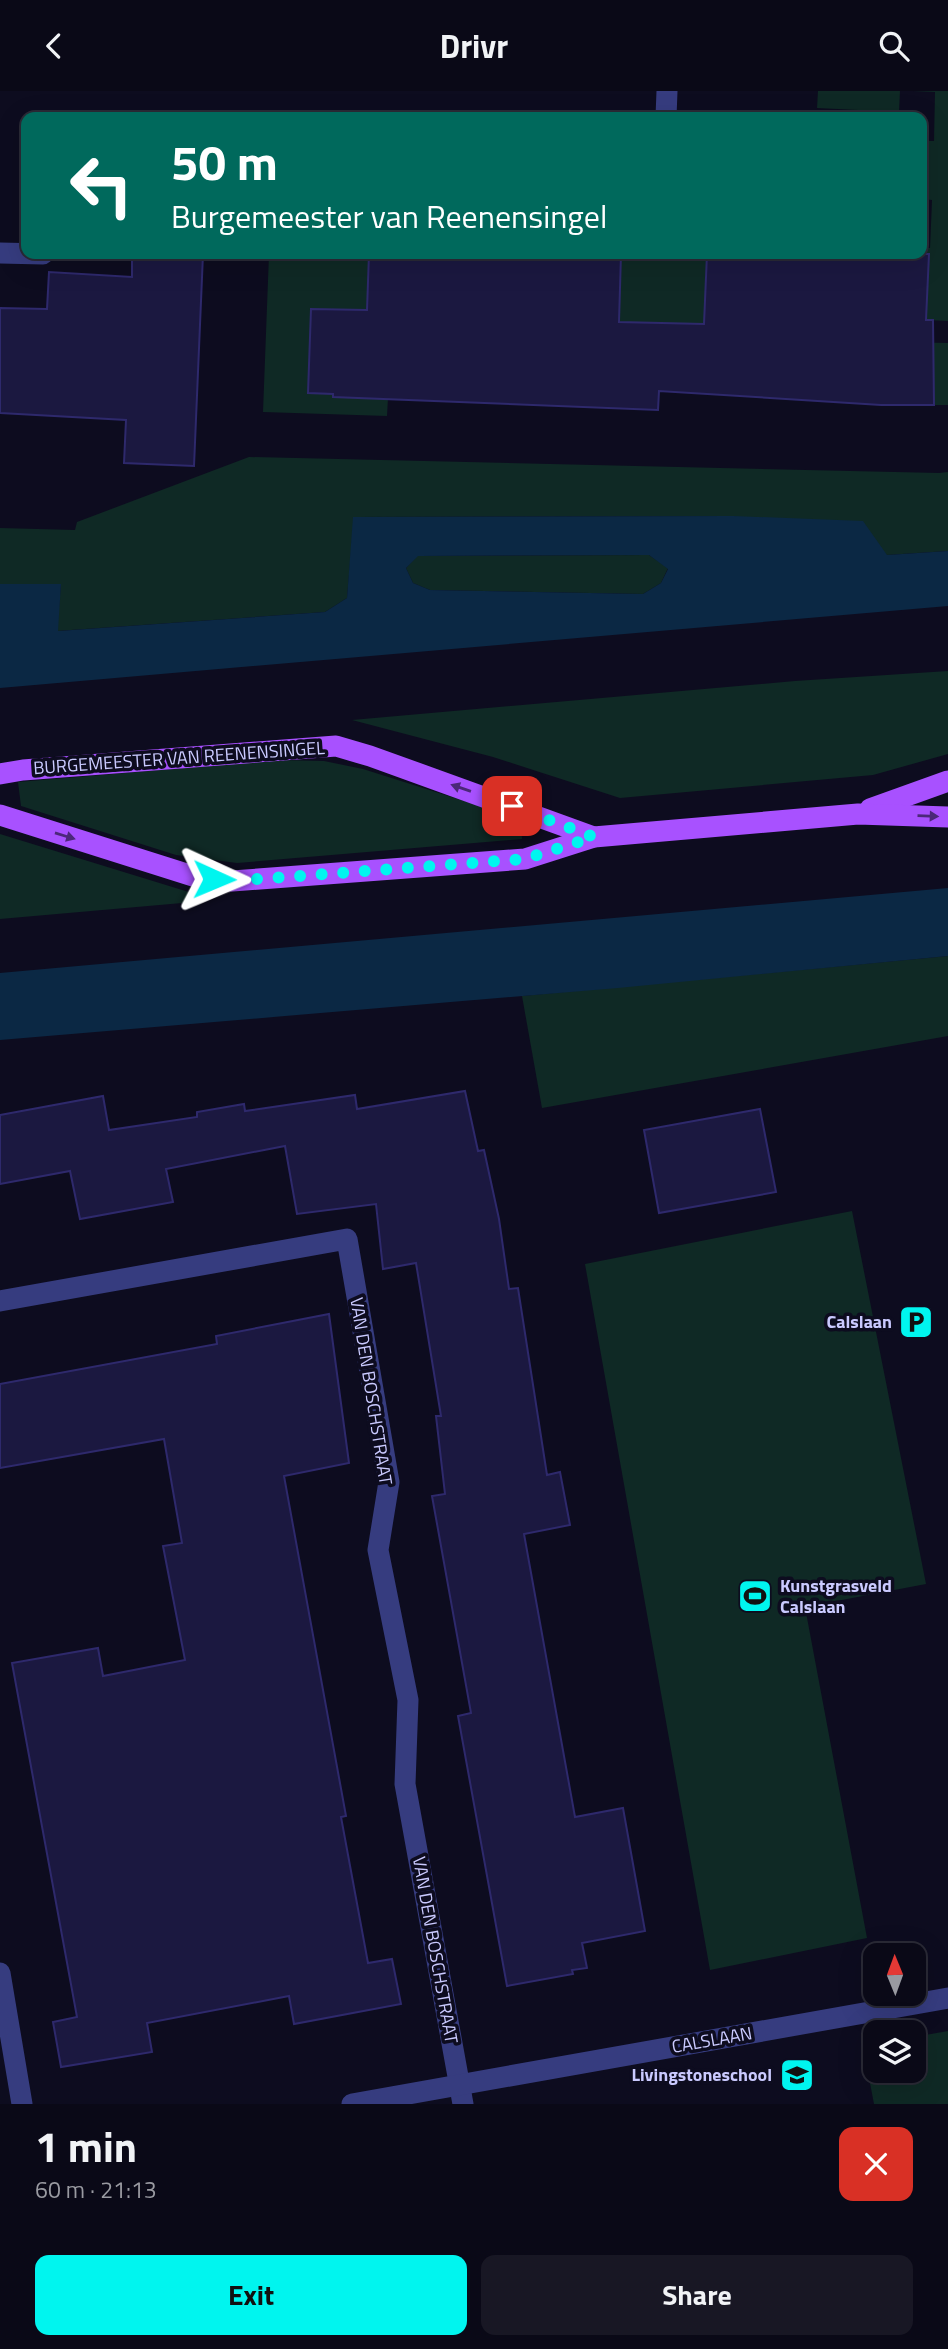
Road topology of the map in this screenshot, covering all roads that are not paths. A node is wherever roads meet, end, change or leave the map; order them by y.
1 (667, 91) edge
2 (666, 112) edge
3 (0, 253) edge
4 (21, 253) edge
5 (0, 774) edge
6 (948, 781) edge
7 (858, 814) junction
8 (0, 815) edge
9 (948, 817) edge
10 (594, 837) junction
11 (0, 1301) edge
12 (0, 1973) edge
13 (948, 1998) edge
14 (462, 2095) edge
15 (22, 2104) edge
16 (352, 2104) edge

1 - 2 street
3 - 4 street
10 -> 5 main road, BURGEMEESTER VAN REENENSINGEL
6 - 7 main road, BURGEMEESTER VAN REENENSINGEL
7 -> 9 main road, BURGEMEESTER VAN REENENSINGEL
7 - 10 main road, BURGEMEESTER VAN REENENSINGEL
8 -> 10 main road, BURGEMEESTER VAN REENENSINGEL
11 - 14 street, VAN DEN BOSCHSTRAAT
12 - 15 street
13 - 14 street, CALSLAAN
14 - 16 street, CALSLAAN

